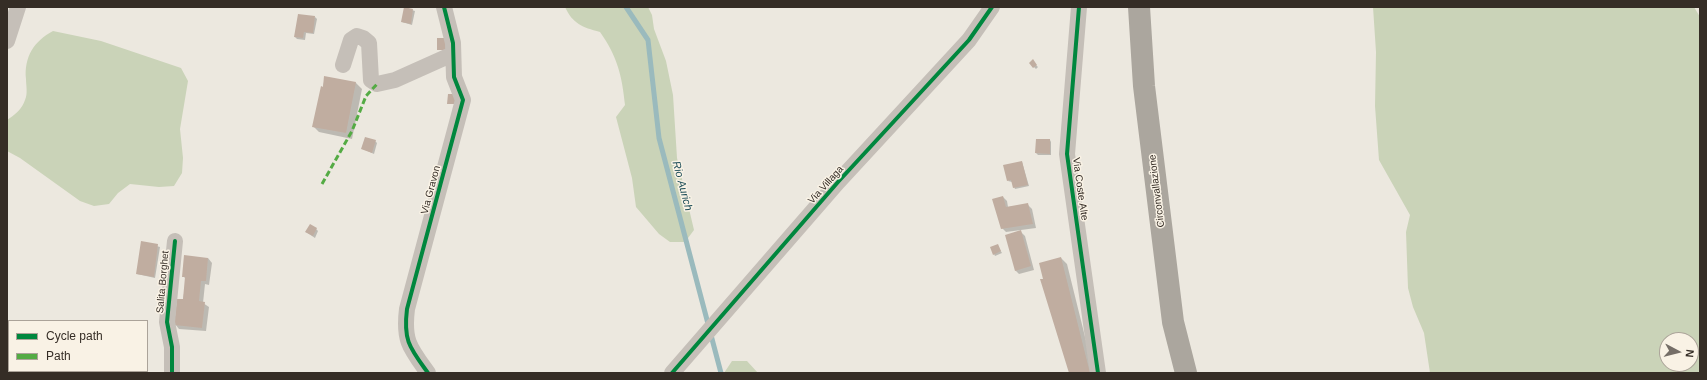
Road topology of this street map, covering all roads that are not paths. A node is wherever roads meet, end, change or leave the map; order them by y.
1 (18, 7) edge
2 (444, 7) edge
3 (992, 7) edge
4 (1079, 7) edge
5 (1139, 7) edge
6 (7, 41) edge
7 (453, 54) junction
8 (343, 65) dead end
9 (175, 241) dead end
10 (172, 373) edge
11 (428, 373) edge
12 (672, 373) edge
13 (1098, 373) edge
14 (1186, 373) edge

1 - 6 street
2 - 7 street, Via Gravon
3 - 12 street, Via Villaga
4 - 13 street, Via Coste Alte
5 - 14 highway, Circonvallazione
7 - 8 street
7 - 11 street, Via Gravon
9 - 10 street, Salita Borghet

